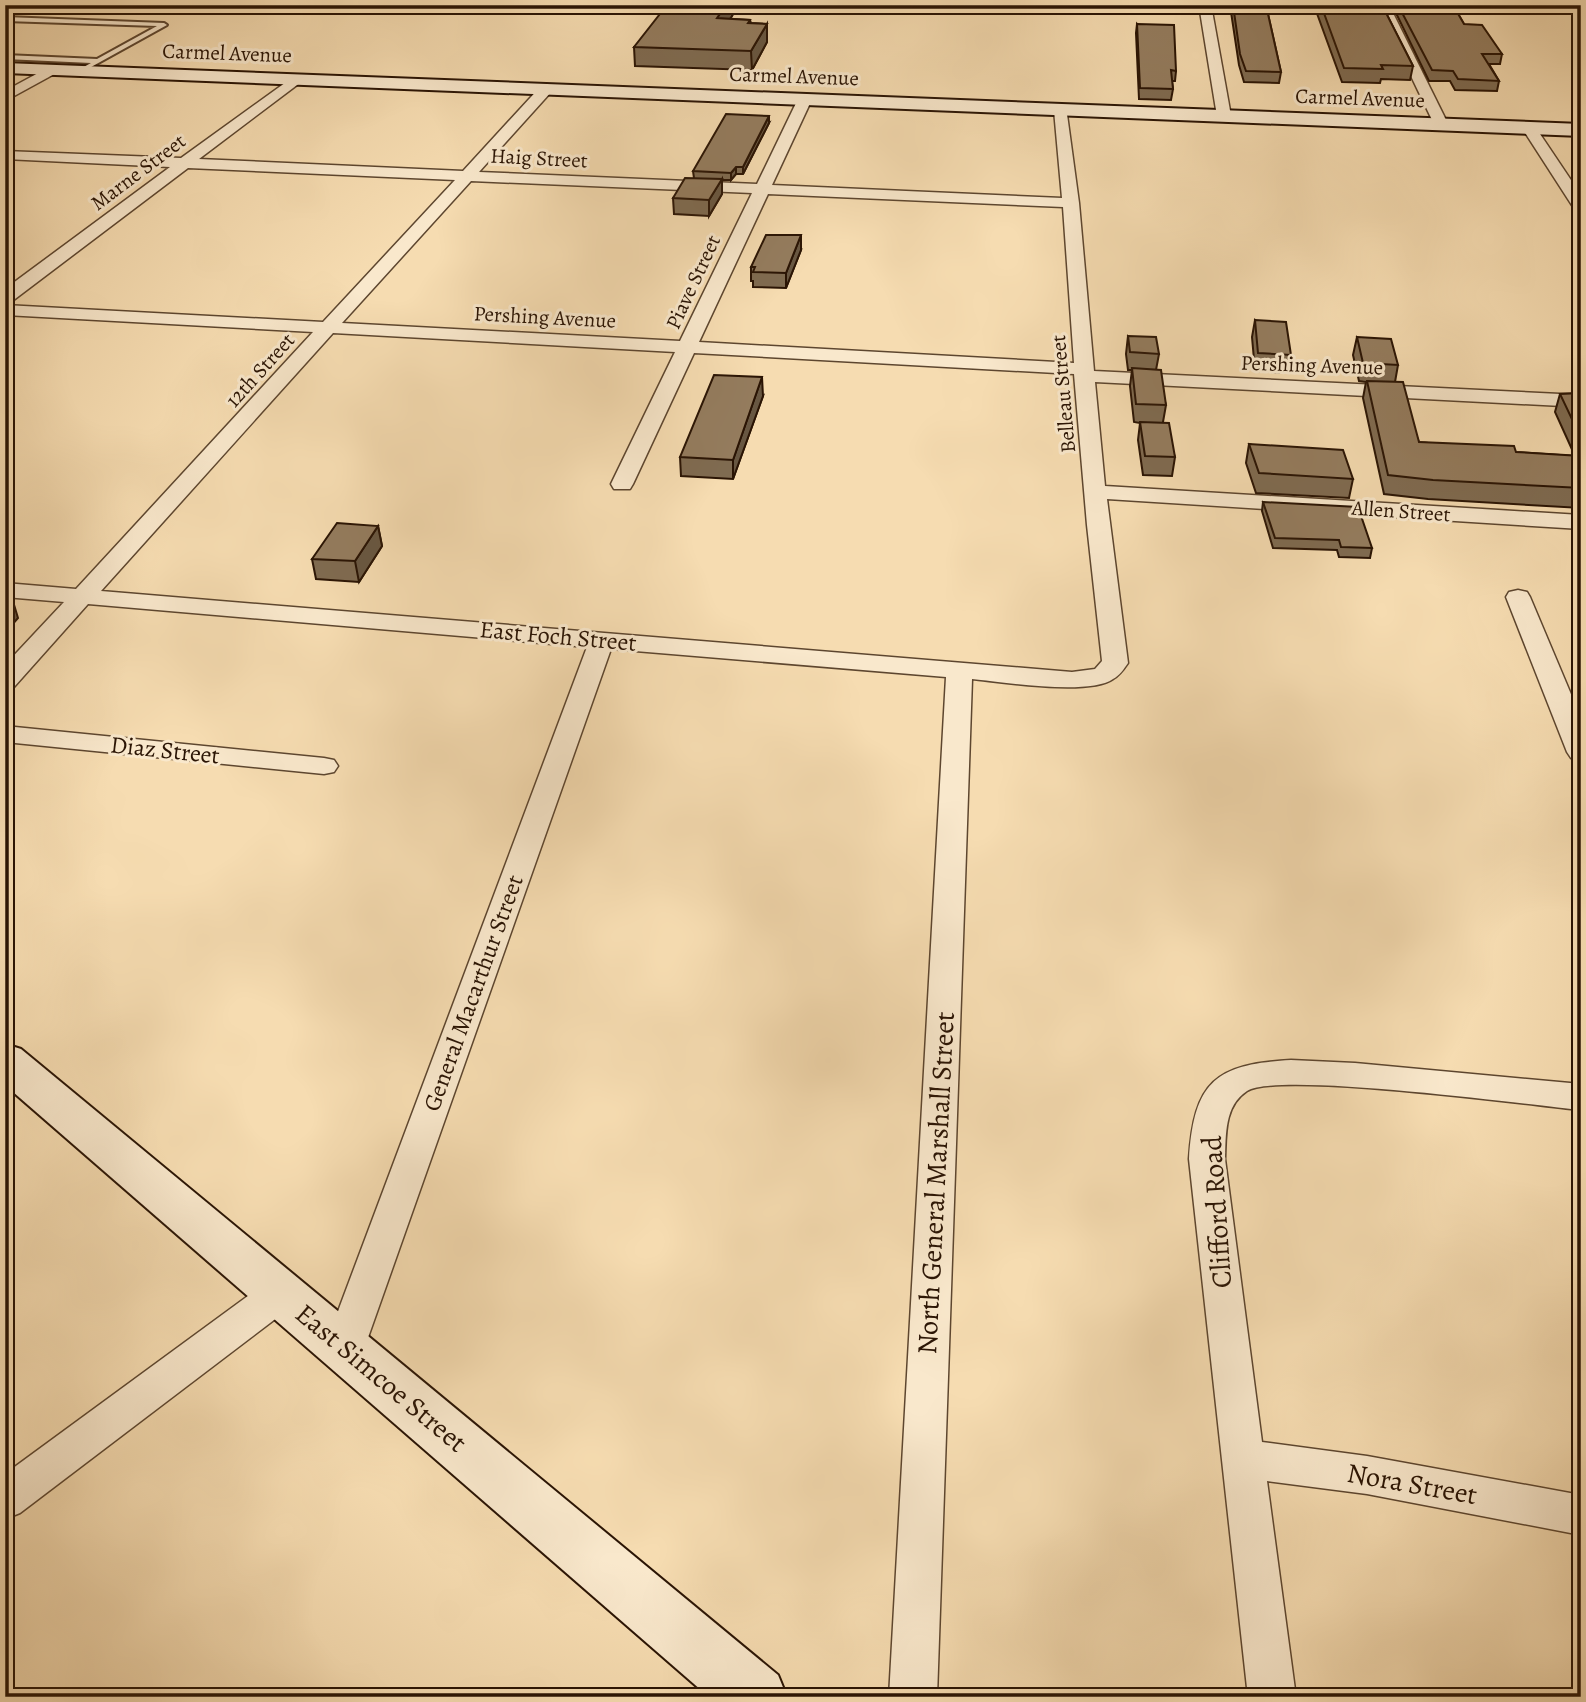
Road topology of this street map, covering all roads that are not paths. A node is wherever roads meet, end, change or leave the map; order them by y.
1 (1205, 5) edge
2 (1383, 5) edge
3 (5, 19) edge
4 (5, 57) edge
5 (99, 61) junction
6 (5, 68) edge
7 (53, 69) junction
8 (82, 70) junction
9 (296, 79) junction
10 (547, 89) junction
11 (5, 97) edge
12 (805, 99) junction
13 (1061, 110) junction
14 (1224, 116) junction
15 (1441, 124) junction
16 (1529, 128) junction
17 (1581, 130) edge
18 (5, 155) edge
19 (184, 162) junction
20 (468, 175) junction
21 (762, 190) junction
22 (1072, 203) junction
23 (1581, 207) edge
24 (5, 298) edge
25 (5, 310) edge
26 (329, 328) junction
27 (688, 347) junction
28 (1083, 372) junction
29 (1581, 401) edge
30 (622, 484) dead end
31 (1095, 492) junction
32 (1581, 522) edge
33 (5, 590) edge
34 (84, 596) junction
35 (1518, 597) dead end
36 (602, 639) junction
37 (959, 670) junction
38 (1109, 671) joint
39 (5, 681) edge
40 (5, 734) edge
41 (1581, 752) edge
42 (324, 766) dead end
43 (5, 1060) edge
44 (1581, 1097) edge
45 (281, 1293) junction
46 (345, 1346) junction
47 (1242, 1458) junction
48 (5, 1499) edge
49 (1581, 1515) edge
50 (756, 1697) edge
51 (913, 1697) edge
52 (1272, 1697) edge

1 - 14 street
2 - 15 street
3 - 5 lane
4 - 5 lane
5 - 8 lane
6 - 7 main road, Carmel Avenue
7 - 8 main road, Carmel Avenue
7 - 11 street
8 - 9 main road, Carmel Avenue
9 - 10 main road, Carmel Avenue
9 - 19 street, Marne Street
10 - 12 main road, Carmel Avenue
10 - 20 street, 12th Street
12 - 13 main road, Carmel Avenue
12 - 21 street, Piave Street
13 - 14 main road, Carmel Avenue
13 - 22 street, Belleau Street
14 - 15 main road, Carmel Avenue
15 - 16 main road, Carmel Avenue
16 - 17 main road, Carmel Avenue
16 - 23 street
18 - 19 street, Haig Street
19 - 20 street, Haig Street
19 - 24 street, Marne Street
20 - 21 street, Haig Street
20 - 26 street, 12th Street
21 - 22 street, Haig Street
21 - 27 street, Piave Street
22 - 28 street, Belleau Street
25 - 26 street, Pershing Avenue
26 - 27 street, Pershing Avenue
26 - 34 street, 12th Street
27 - 28 street, Pershing Avenue
27 - 30 street, Piave Street
28 - 29 street, Pershing Avenue
28 - 31 street, Belleau Street
31 - 32 street, Allen Street
31 - 38 street, Belleau Street
33 - 34 street, East Foch Street
34 - 36 street, East Foch Street
34 - 39 street, 12th Street
35 - 41 street
36 - 37 street, East Foch Street
36 - 46 street, General Macarthur Street
37 - 38 street, East Foch Street
37 - 51 street, North General Marshall Street
40 - 42 street, Diaz Street
43 - 45 main road, East Simcoe Street
44 - 47 street, Clifford Road
45 - 46 main road, East Simcoe Street
45 - 48 street
46 - 50 main road, East Simcoe Street
47 - 49 street, Nora Street
47 - 52 street, Clifford Road

